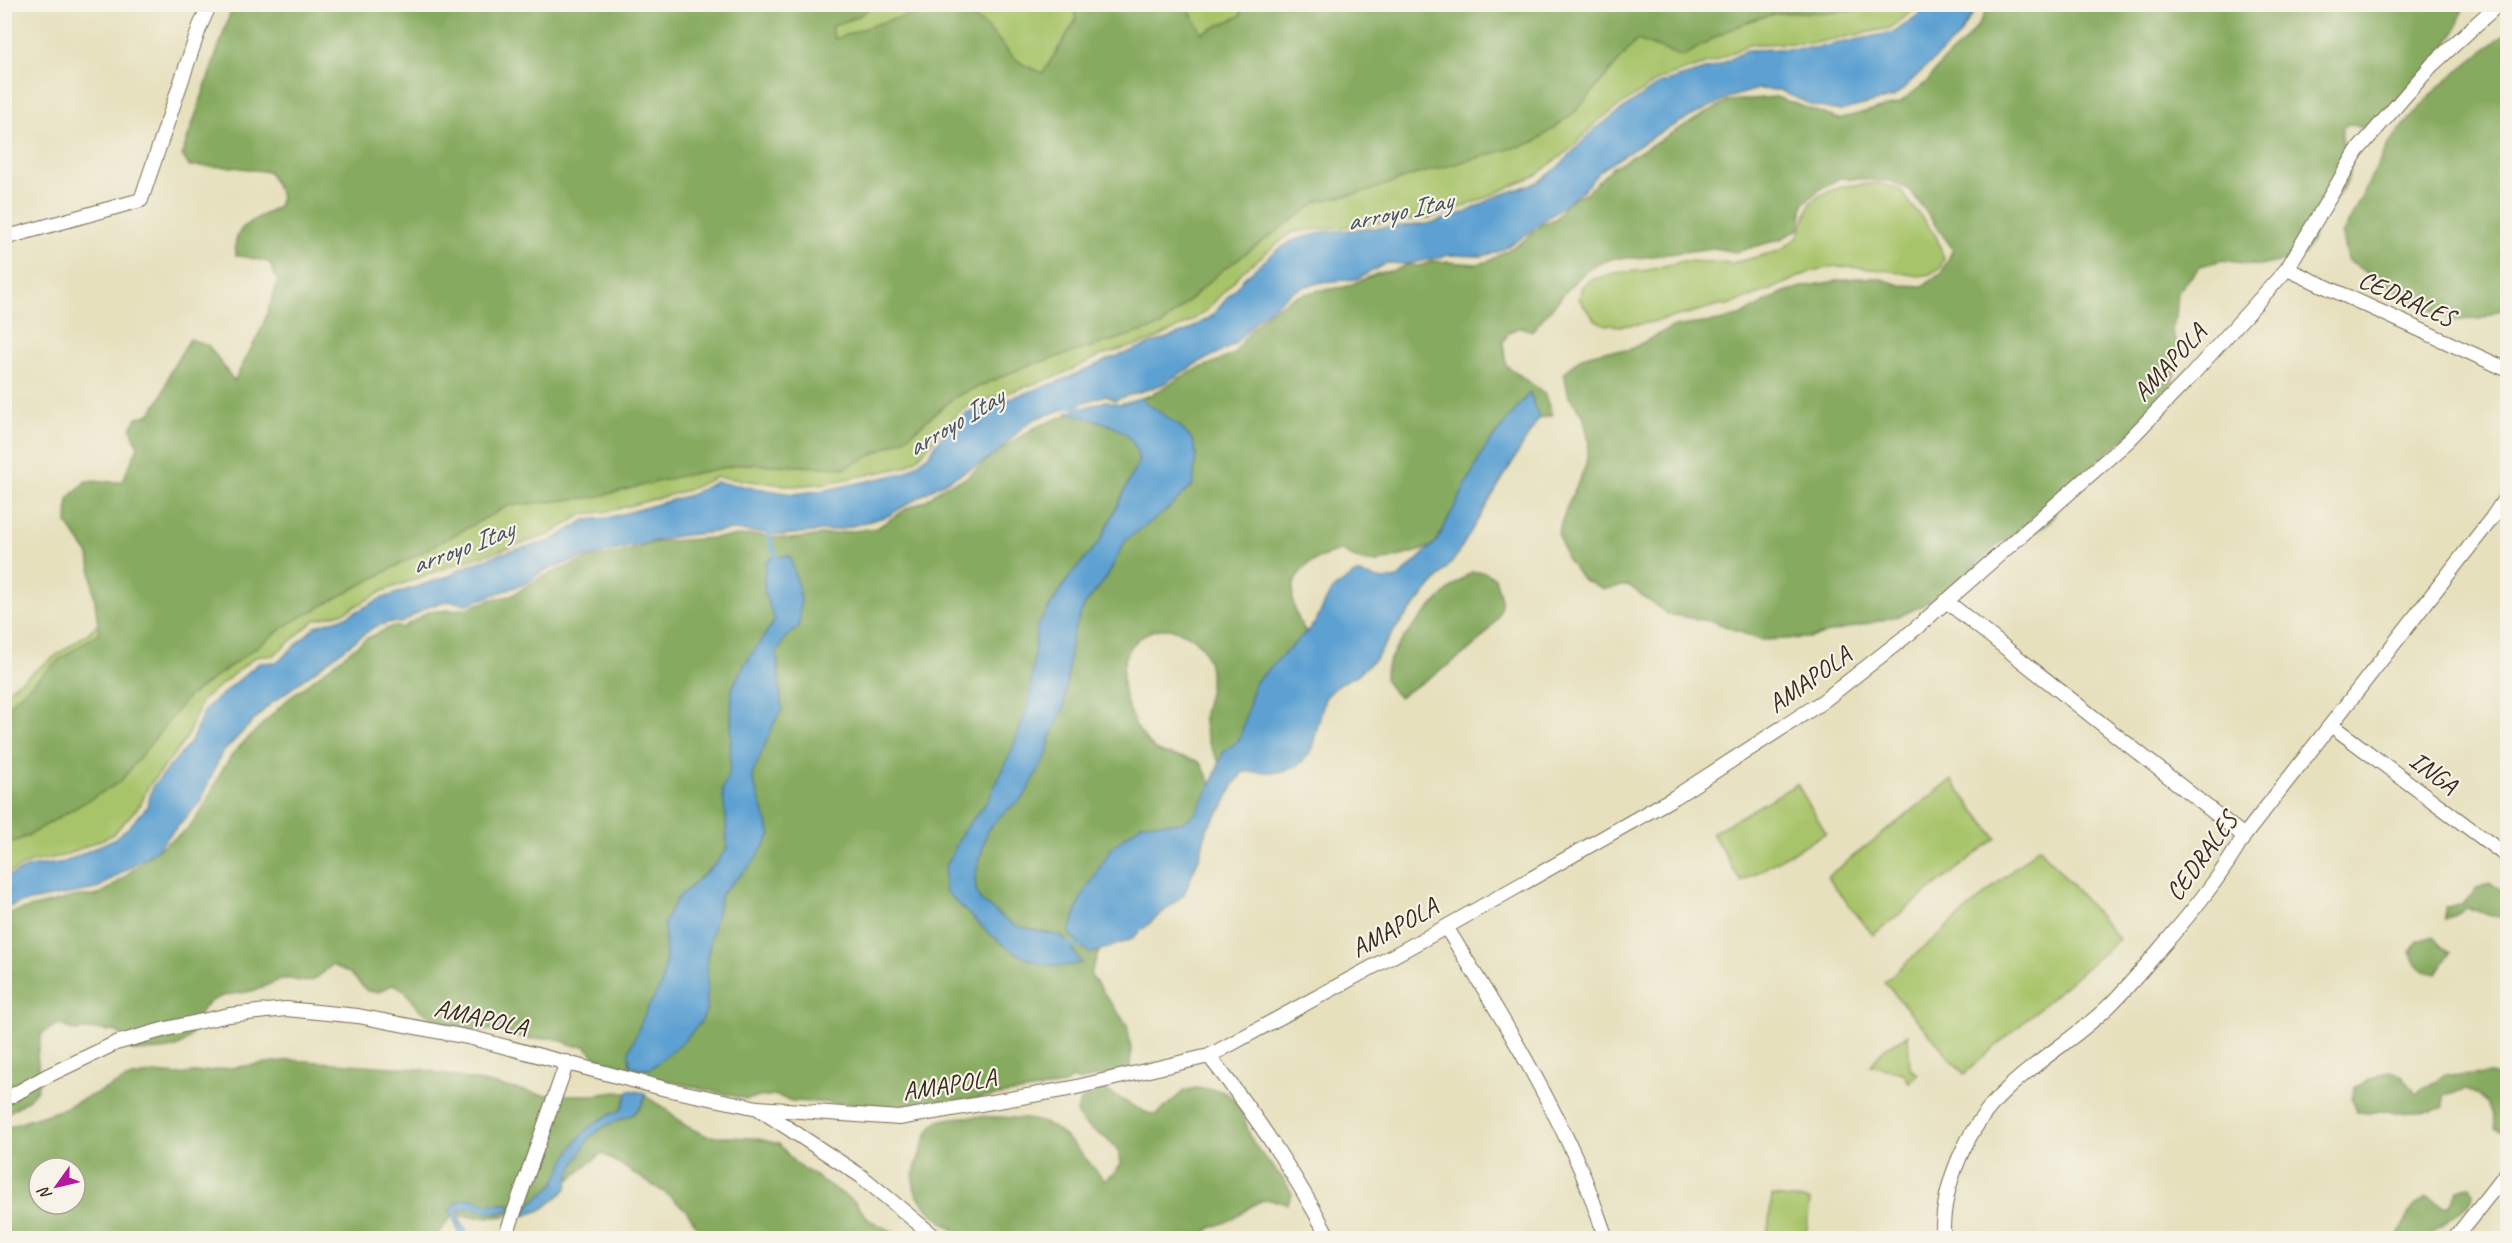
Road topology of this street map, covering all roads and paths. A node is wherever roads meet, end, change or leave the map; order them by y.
1 (210, 4) edge
2 (2501, 4) edge
3 (4, 238) edge
4 (2287, 269) junction
5 (2508, 370) edge
6 (2508, 494) edge
7 (1946, 601) junction
8 (2331, 725) junction
9 (2244, 836) junction
10 (2508, 856) edge
11 (1446, 927) junction
12 (1209, 1056) junction
13 (567, 1062) junction
14 (4, 1100) edge
15 (758, 1108) junction
16 (2508, 1171) edge
17 (505, 1239) edge
18 (936, 1239) edge
19 (1329, 1239) edge
20 (1606, 1239) edge
21 (1943, 1239) edge
22 (2455, 1239) edge

1 - 3 street
2 - 4 street, AMAPOLA
4 - 5 street, CEDRALES
4 - 7 street, AMAPOLA
6 - 8 street, CEDRALES
7 - 9 street
7 - 11 street, AMAPOLA
8 - 9 street, CEDRALES
8 - 10 street, INGA
9 - 21 street, CEDRALES
11 - 12 street, AMAPOLA
11 - 20 street
12 - 15 street, AMAPOLA
12 - 19 street
13 - 14 street, AMAPOLA
13 - 15 street, AMAPOLA
13 - 17 street
15 - 18 street
16 - 22 street

